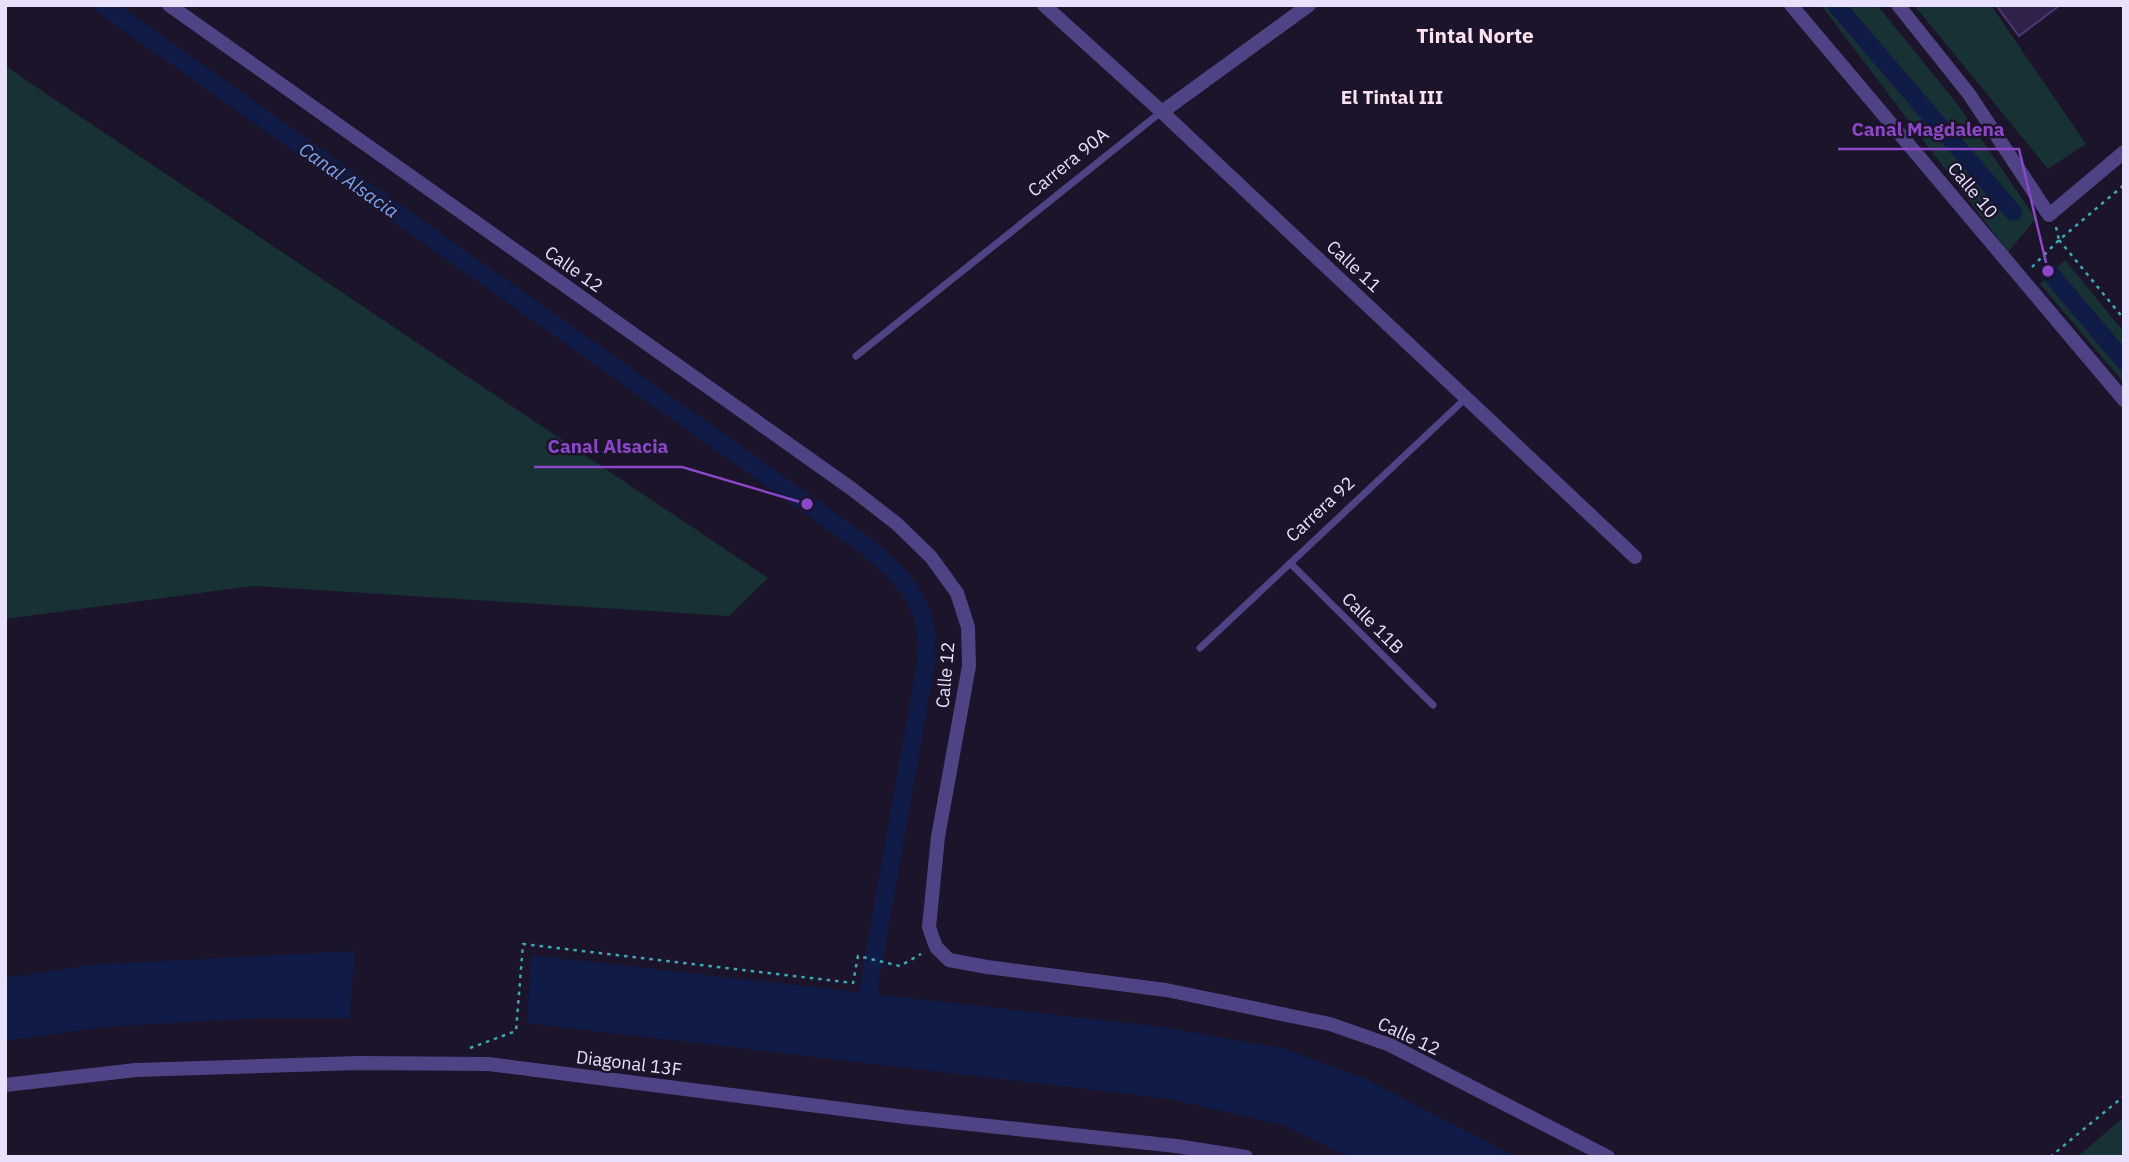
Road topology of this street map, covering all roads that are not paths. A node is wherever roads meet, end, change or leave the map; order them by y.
1 (169, 5) edge
2 (1044, 5) edge
3 (1309, 5) edge
4 (1791, 5) edge
5 (1898, 5) edge
6 (1161, 112) junction
7 (2124, 152) edge
8 (856, 356) dead end
9 (1466, 398) junction
10 (2124, 400) edge
11 (1635, 557) dead end
12 (1290, 563) junction
13 (1200, 648) dead end
14 (1433, 705) dead end
15 (5, 1086) edge
16 (1246, 1157) edge
17 (1608, 1157) edge

1 - 17 street, Calle 12
2 - 6 street, Calle 11
3 - 6 street, Carrera 90A
4 - 10 street, Calle 10
5 - 7 street
6 - 8 lane, Carrera 90A
6 - 9 street, Calle 11
9 - 11 street, Calle 11
9 - 12 lane, Carrera 92
12 - 13 lane, Carrera 92
12 - 14 lane, Calle 11B
15 - 16 street, Diagonal 13F

